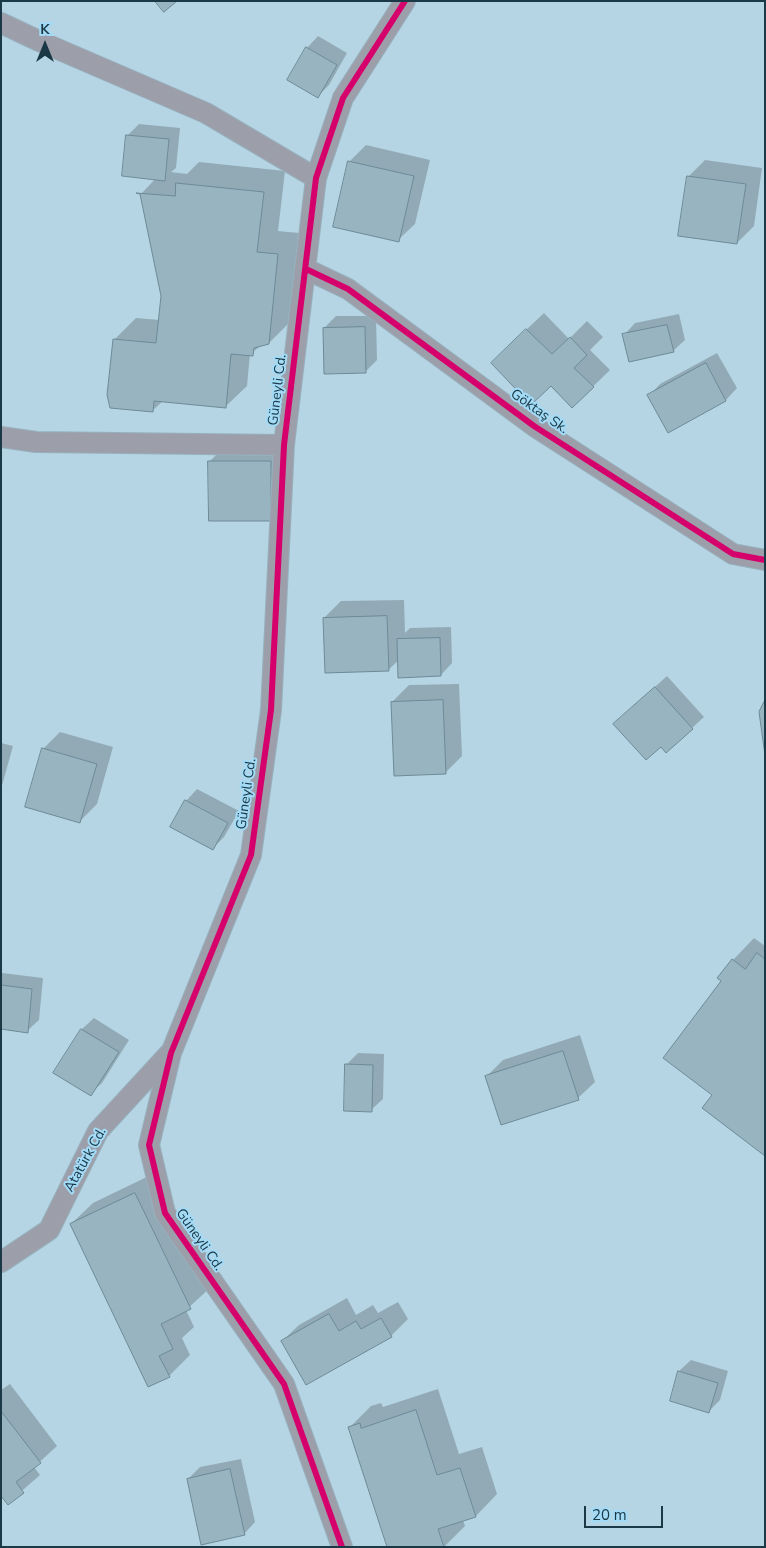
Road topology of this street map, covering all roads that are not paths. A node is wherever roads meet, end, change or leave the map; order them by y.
1 (405, 1) edge
2 (1, 23) edge
3 (316, 178) junction
4 (306, 269) junction
5 (1, 437) edge
6 (284, 445) junction
7 (765, 560) edge
8 (171, 1053) junction
9 (1, 1262) edge
10 (342, 1547) edge

1 - 3 street, Güneyli Cd.
2 - 3 street
3 - 4 street, Güneyli Cd.
4 - 6 street, Güneyli Cd.
4 - 7 street, Göktaş Sk.
5 - 6 street
6 - 8 street, Güneyli Cd.
8 - 9 street, Atatürk Cd.
8 - 10 street, Güneyli Cd.

